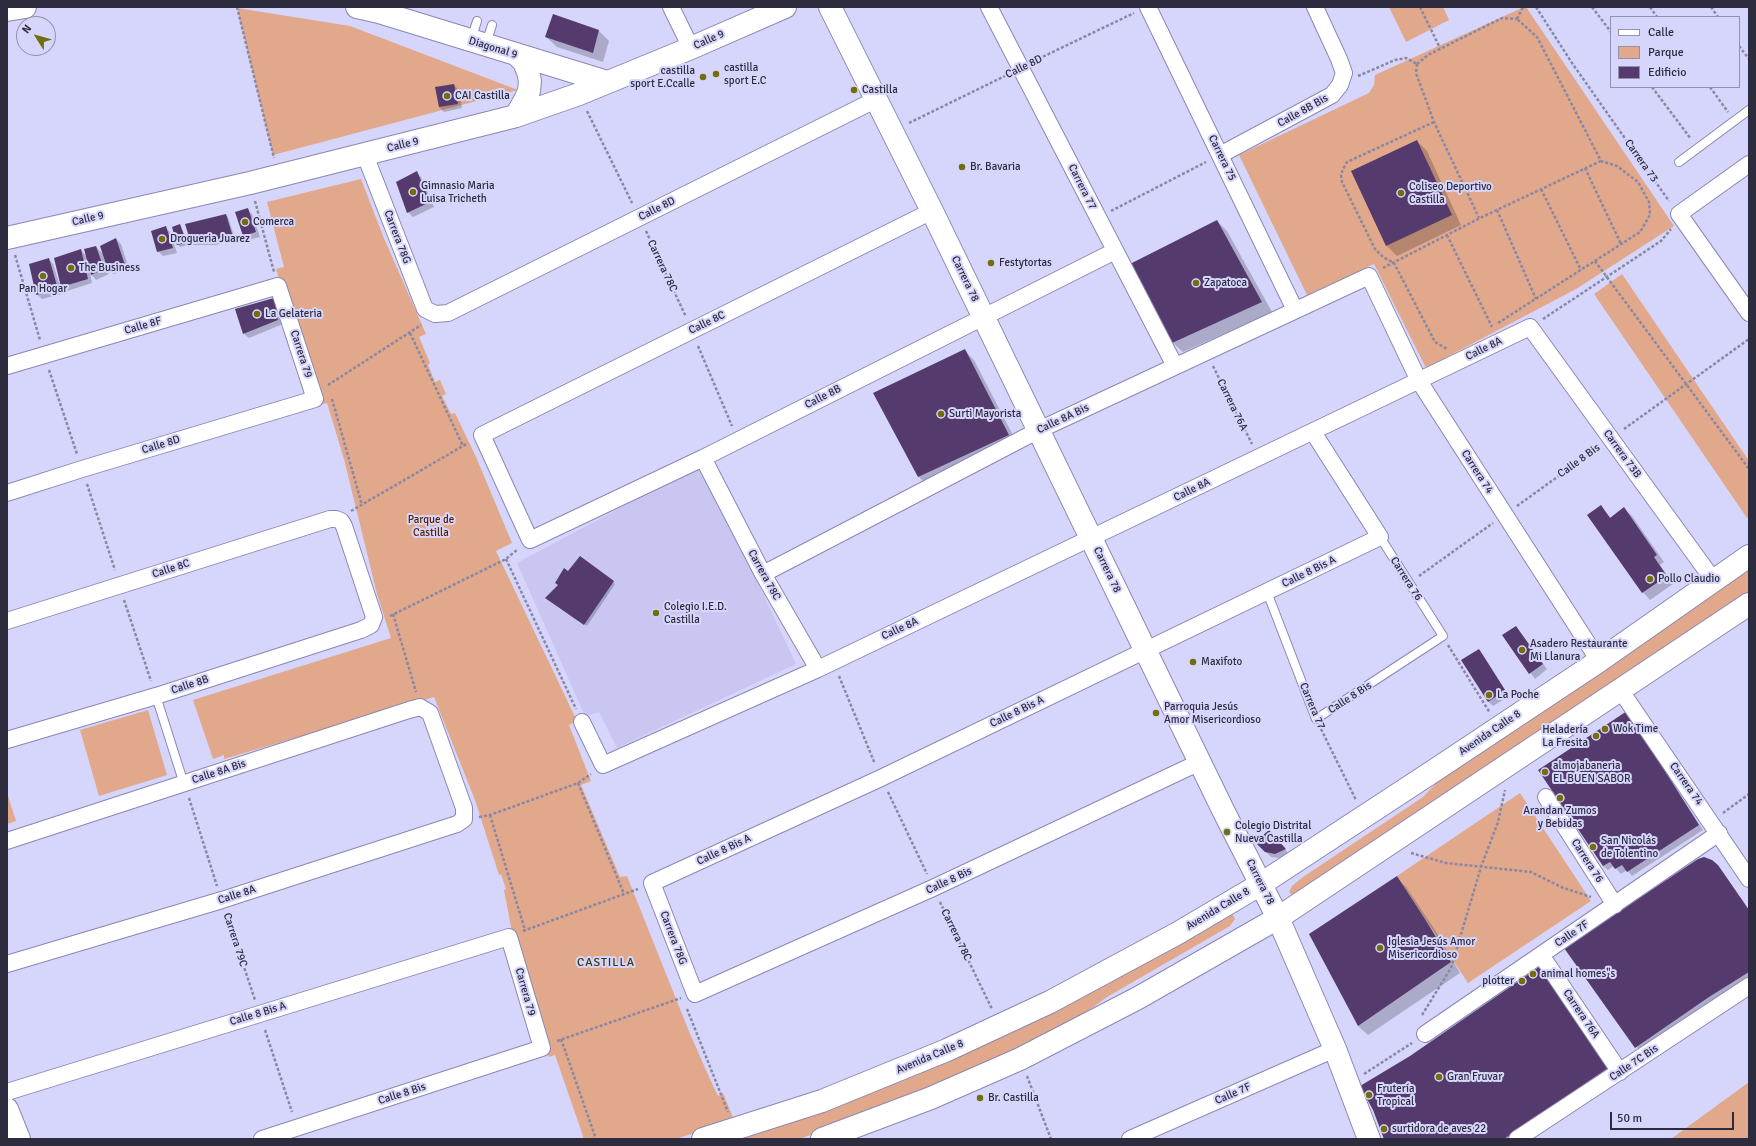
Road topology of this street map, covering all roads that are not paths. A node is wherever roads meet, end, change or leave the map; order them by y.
1 (25, 7) edge
2 (357, 7) edge
3 (672, 7) edge
4 (785, 7) edge
5 (830, 7) edge
6 (989, 7) edge
7 (1315, 7) edge
8 (373, 9) edge
9 (1143, 9) edge
10 (7, 10) edge
11 (492, 24) dead end
12 (478, 36) junction
13 (691, 48) junction
14 (517, 55) junction
15 (607, 82) junction
16 (877, 99) junction
17 (1749, 110) edge
18 (516, 116) junction
19 (365, 155) junction
20 (1220, 155) junction
21 (1679, 162) dead end
22 (1749, 164) edge
23 (932, 211) junction
24 (7, 238) edge
25 (1115, 251) junction
26 (1369, 276) joint
27 (278, 286) joint
28 (1295, 310) junction
29 (1749, 313) edge
30 (435, 314) joint
31 (983, 317) junction
32 (1530, 327) joint
33 (7, 366) edge
34 (1175, 366) junction
35 (1419, 381) junction
36 (315, 399) joint
37 (1039, 430) junction
38 (1313, 432) junction
39 (703, 458) junction
40 (7, 493) edge
41 (1380, 537) junction
42 (1091, 539) junction
43 (530, 540) joint
44 (1749, 556) edge
45 (763, 574) junction
46 (1714, 581) junction
47 (1267, 592) junction
48 (1746, 612) edge
49 (7, 621) edge
50 (371, 625) joint
51 (1443, 636) joint
52 (1146, 650) junction
53 (1599, 661) junction
54 (818, 669) junction
55 (1621, 691) junction
56 (156, 696) junction
57 (1316, 719) joint
58 (582, 722) road end
59 (7, 740) edge
60 (1200, 762) junction
61 (184, 784) junction
62 (1546, 797) dead end
63 (464, 819) joint
64 (1715, 827) junction
65 (7, 841) edge
66 (1749, 879) edge
67 (652, 883) joint
68 (1261, 884) junction
69 (1615, 905) junction
70 (1278, 918) junction
71 (509, 937) joint
72 (1541, 955) junction
73 (7, 964) edge
74 (1749, 986) edge
75 (695, 994) joint
76 (1425, 1034) road end
77 (542, 1048) joint
78 (1335, 1049) junction
79 (1620, 1072) junction
80 (7, 1092) edge
81 (7, 1109) edge
82 (18, 1139) edge
83 (262, 1139) edge
84 (703, 1139) edge
85 (822, 1139) edge
86 (1130, 1139) edge
87 (1369, 1139) edge
88 (1517, 1139) edge

1 - 10 street
2 - 8 street, Diagonal 9
3 - 13 street
4 - 13 street, Calle 9
5 - 16 street, Carrera 78
6 - 25 street, Carrera 77
7 - 20 street, Calle 8B Bis
8 - 12 street, Diagonal 9
9 - 20 street, Carrera 75
11 - 12 lane
12 - 14 street, Diagonal 9
13 - 15 street, Calle 9
14 - 15 street, Diagonal 9
14 - 18 street
15 - 18 street, Calle 9
16 - 23 street, Carrera 78
16 - 30 street, Calle 8D
17 - 21 lane
18 - 19 street, Calle 9
19 - 24 street, Calle 9
19 - 30 street, Carrera 78G
20 - 28 street, Carrera 75
22 - 29 street
23 - 31 street, Carrera 78
23 - 43 street, Calle 8C
25 - 31 street, Calle 8B
25 - 34 street, Carrera 77
26 - 28 street, Calle 8A Bis
26 - 35 street, Carrera 74
27 - 33 street, Calle 8F
27 - 36 street, Carrera 79
28 - 34 street, Calle 8A Bis
31 - 37 street, Carrera 78
31 - 39 street, Calle 8B
32 - 35 street, Calle 8A
32 - 46 street, Carrera 73B
34 - 37 street, Calle 8A Bis
35 - 38 street, Calle 8A
35 - 53 street, Carrera 74
36 - 40 street, Calle 8D
37 - 42 street, Carrera 78
37 - 45 street, Calle 8A Bis
38 - 41 street, Carrera 76
38 - 42 street, Calle 8A
39 - 43 street, Calle 8B
39 - 45 street, Carrera 78C
41 - 47 street, Calle 8 Bis A
41 - 51 lane, Carrera 76
42 - 52 street, Carrera 78
42 - 54 street, Calle 8A
44 - 46 street, Avenida Calle 8
45 - 54 street, Carrera 78C
46 - 53 street, Avenida Calle 8
47 - 52 street, Calle 8 Bis A
47 - 57 lane, Carrera 77
48 - 55 street
49 - 50 street, Calle 8C
50 - 56 street, Calle 8B
51 - 57 lane, Calle 8 Bis
52 - 60 street, Carrera 78
52 - 67 street, Calle 8 Bis A
53 - 68 street, Avenida Calle 8
54 - 58 street, Calle 8A
55 - 64 street, Carrera 74
55 - 70 street
56 - 59 street, Calle 8B
56 - 61 lane
60 - 68 street, Carrera 78
60 - 75 street, Calle 8 Bis
61 - 63 street, Calle 8A Bis
61 - 65 street, Calle 8A Bis
62 - 69 street, Carrera 76
63 - 73 street, Calle 8A
64 - 66 street, Carrera 74
64 - 69 street, Calle 7F
67 - 75 street, Carrera 78G
68 - 70 street, Carrera 78
68 - 84 street, Avenida Calle 8
69 - 72 street, Calle 7F
70 - 78 street, Carrera 78
70 - 85 street
71 - 77 street, Carrera 79
71 - 80 street, Calle 8 Bis A
72 - 76 street, Calle 7F
72 - 79 street, Carrera 76A
74 - 79 street, Calle 7C Bis
77 - 83 street, Calle 8 Bis
78 - 86 street, Calle 7F
78 - 87 street, Carrera 78
79 - 88 street, Calle 7C Bis
81 - 82 street

